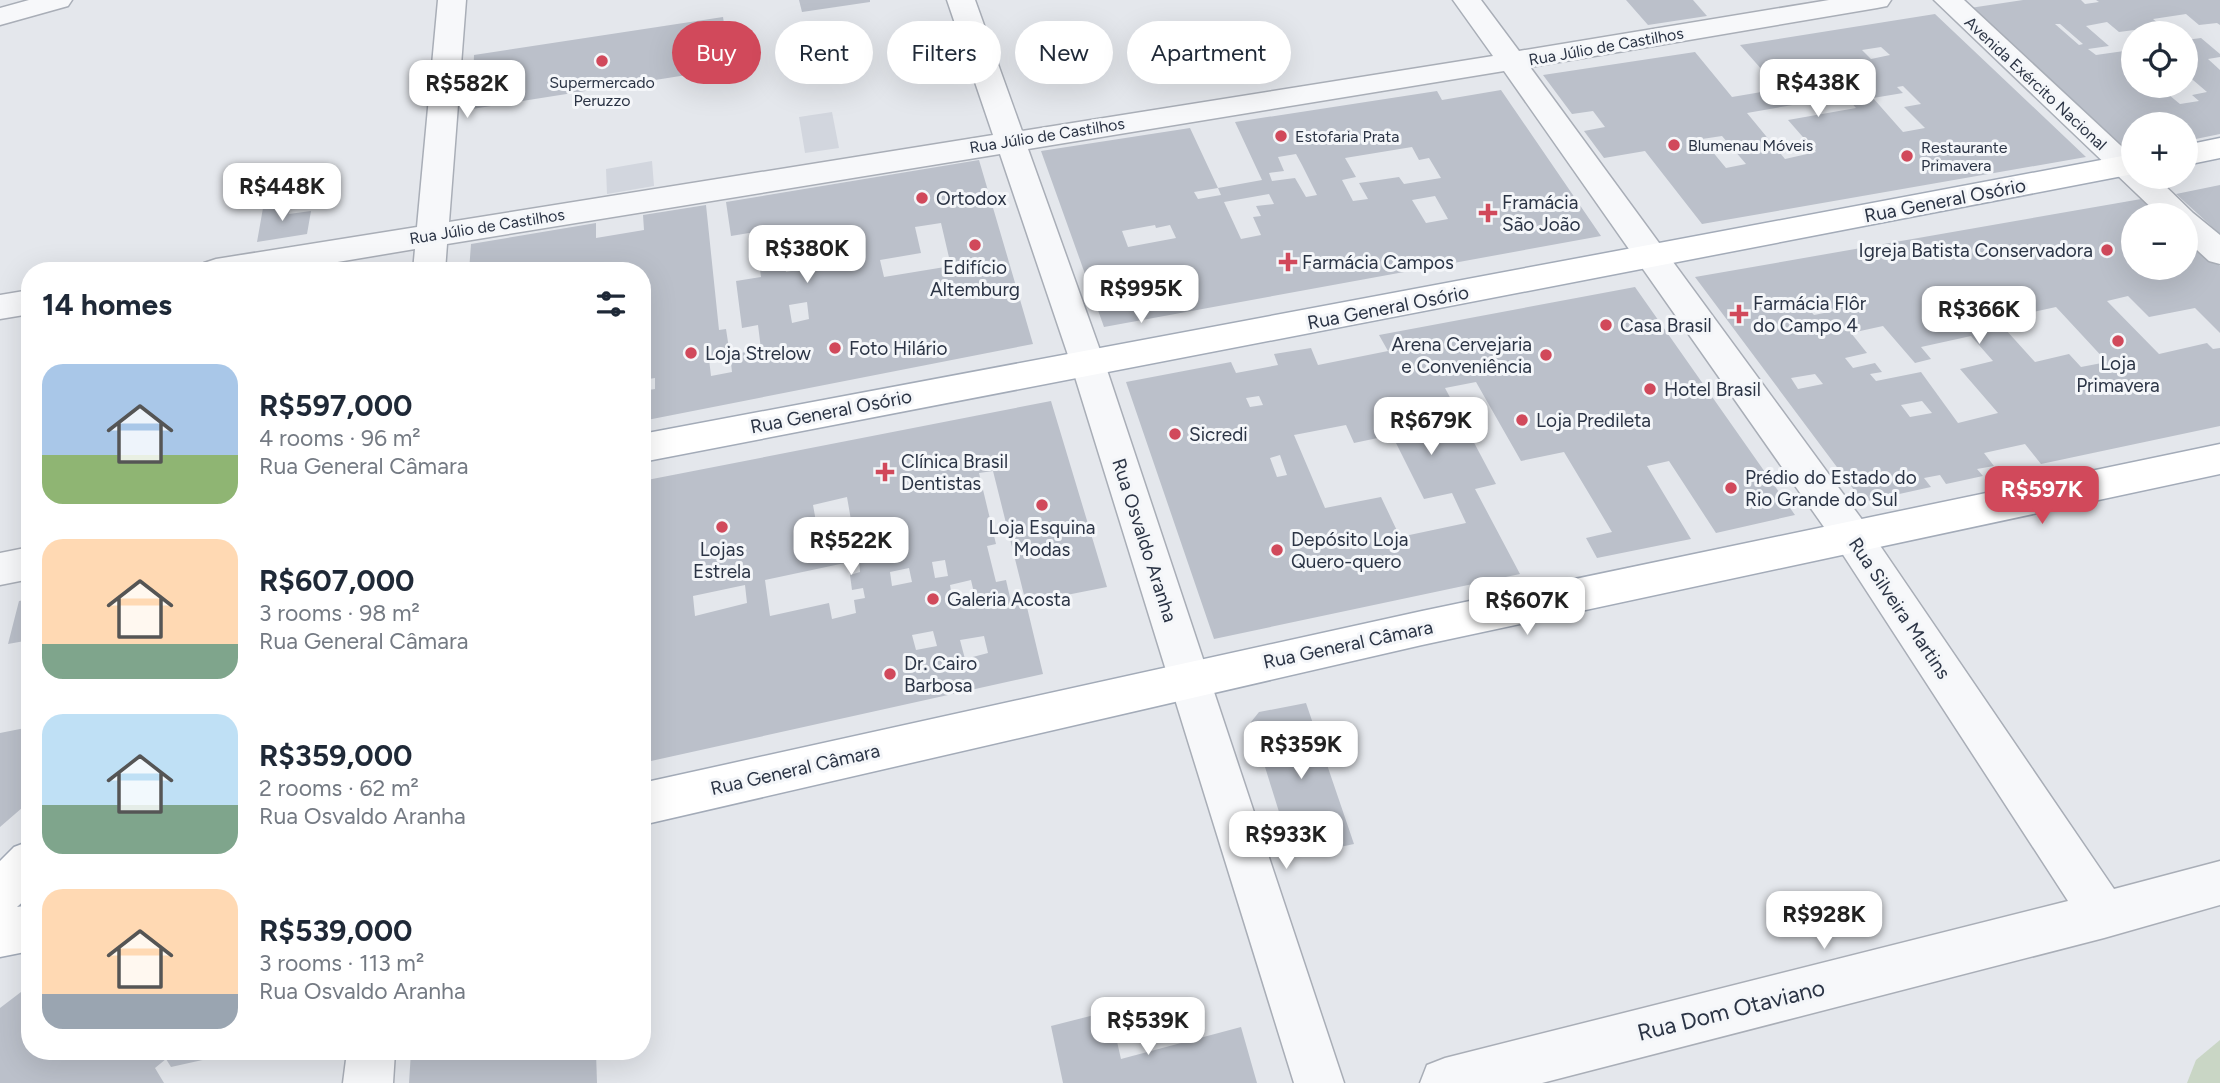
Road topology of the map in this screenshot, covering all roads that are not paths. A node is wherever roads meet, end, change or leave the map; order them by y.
1 (58, 0) edge
2 (452, 0) edge
3 (961, 0) edge
4 (1467, 0) edge
5 (1877, 0) edge
6 (1948, 0) edge
7 (0, 17) edge
8 (1512, 62) junction
9 (1009, 141) junction
10 (2220, 148) edge
11 (2198, 153) edge
12 (2121, 160) edge
13 (2121, 172) edge
14 (2151, 189) edge
15 (2166, 203) edge
16 (2198, 233) edge
17 (432, 235) junction
18 (2220, 253) edge
19 (1650, 257) junction
20 (270, 262) edge
21 (430, 262) edge
22 (21, 304) edge
23 (0, 307) edge
24 (1088, 364) junction
25 (651, 445) edge
26 (2220, 459) edge
27 (1852, 536) junction
28 (21, 565) edge
29 (0, 569) edge
30 (1190, 679) junction
31 (651, 802) edge
32 (21, 872) edge
33 (2220, 883) edge
34 (0, 892) edge
35 (2104, 915) junction
36 (21, 930) edge
37 (0, 934) edge
38 (370, 1060) edge
39 (369, 1083) edge
40 (1319, 1083) edge
41 (1445, 1083) edge

1 - 7 street
2 - 17 street
3 - 9 street, Rua Osvaldo Aranha
4 - 8 street, Rua Silveira Martins
5 - 8 street, Rua Júlio de Castilhos
6 - 12 street, Avenida Exército Nacional
8 - 9 street, Rua Júlio de Castilhos
8 - 19 street, Rua Silveira Martins
9 - 17 street, Rua Júlio de Castilhos
9 - 24 street, Rua Osvaldo Aranha
10 - 11 main road
13 - 19 main road, Rua General Osório
14 - 15 street, Avenida Exército Nacional
16 - 18 street
17 - 20 street, Rua Júlio de Castilhos
17 - 21 street
19 - 24 main road, Rua General Osório
19 - 27 street, Rua Silveira Martins
22 - 23 street
24 - 25 main road, Rua General Osório
24 - 30 street, Rua Osvaldo Aranha
26 - 27 main road, Rua General Câmara
27 - 30 main road, Rua General Câmara
27 - 35 street, Rua Silveira Martins
28 - 29 street
30 - 31 main road, Rua General Câmara
30 - 40 street, Rua Osvaldo Aranha
32 - 34 main road
33 - 35 street, Rua Dom Otaviano
35 - 41 street, Rua Dom Otaviano
36 - 37 main road
38 - 39 street

